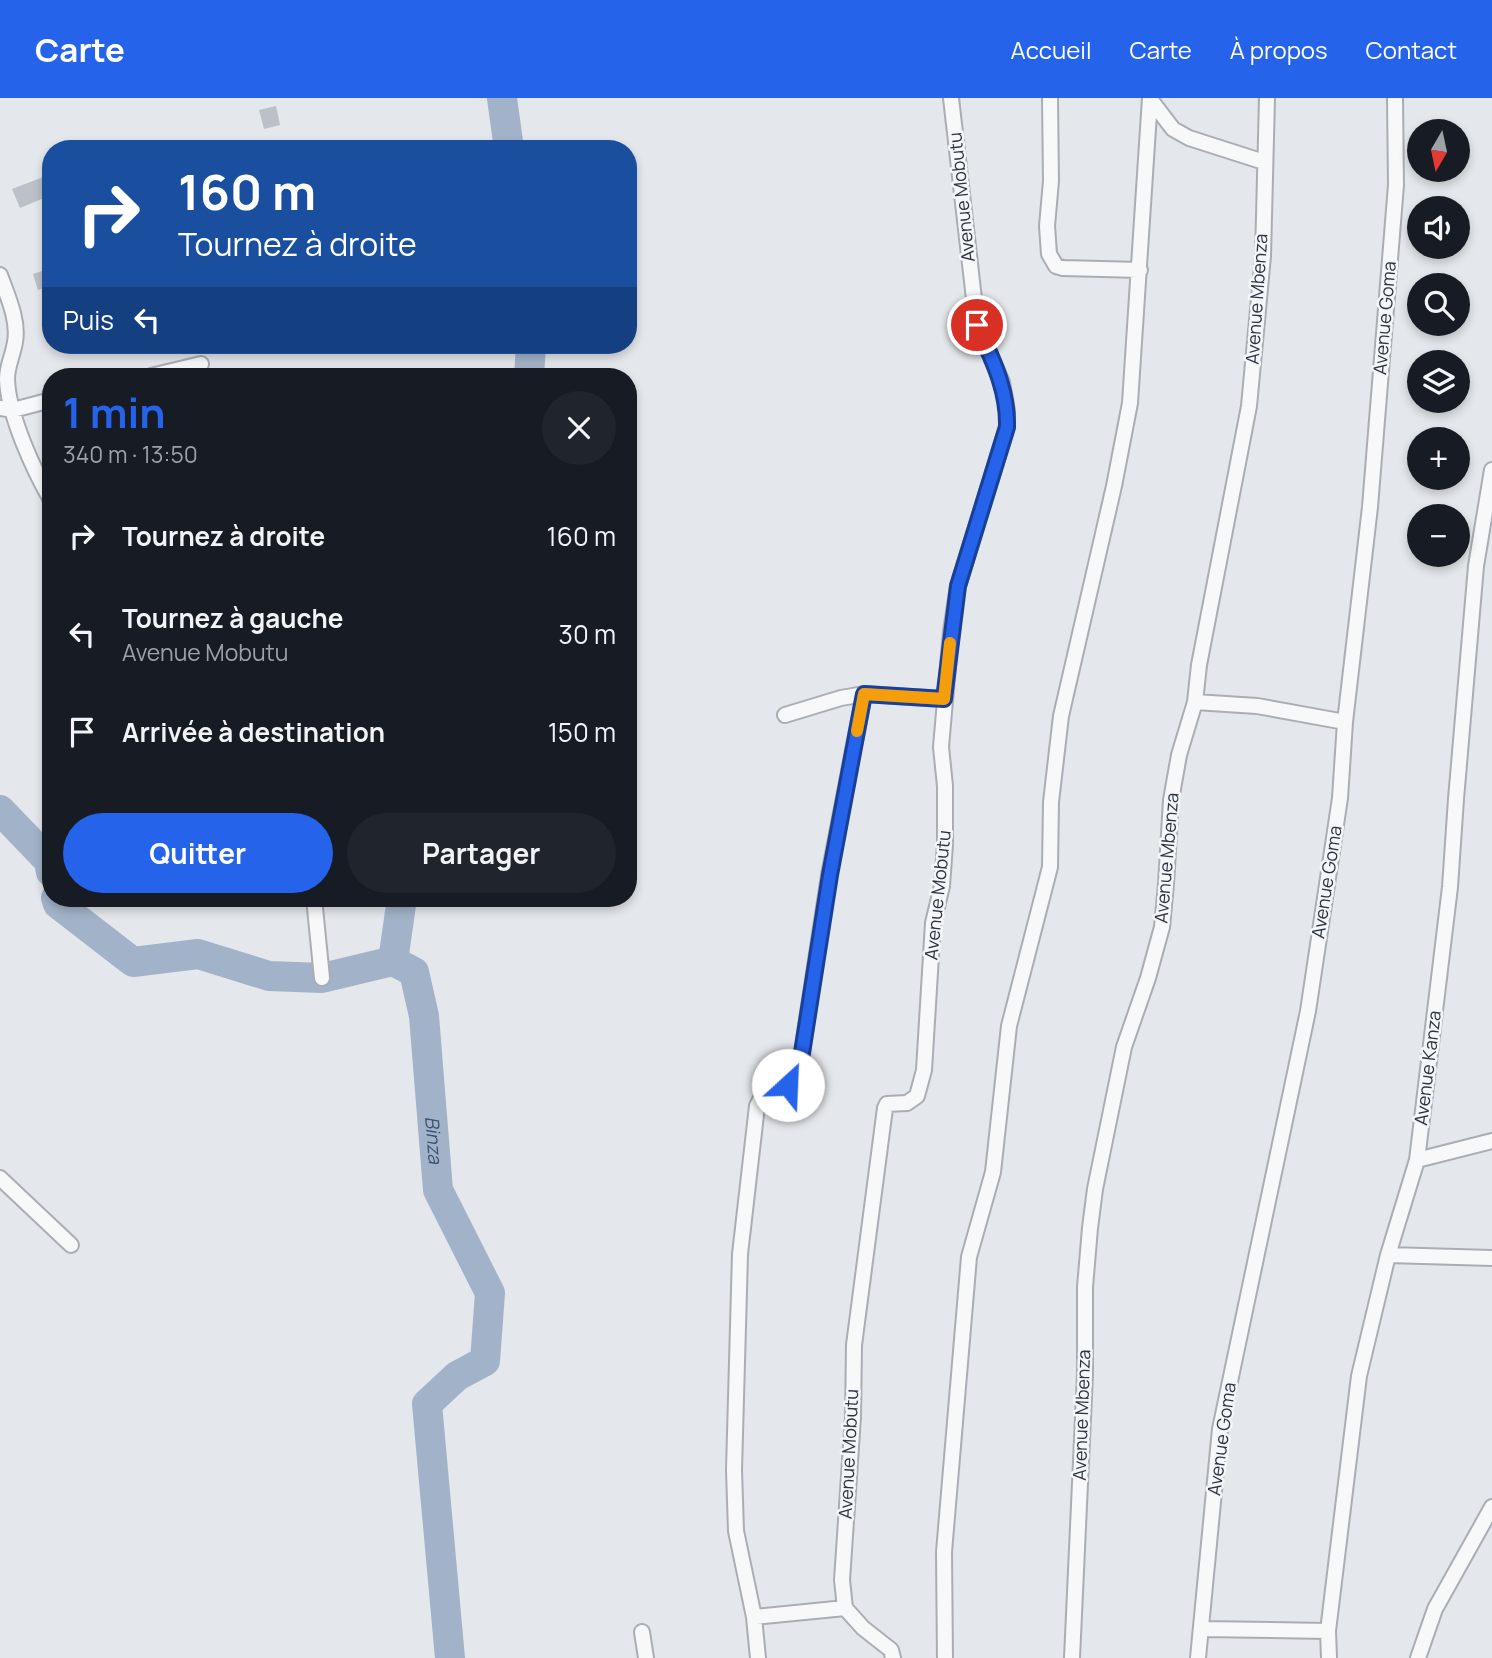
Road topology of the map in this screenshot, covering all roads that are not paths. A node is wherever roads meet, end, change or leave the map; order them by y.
1 (951, 98) edge
2 (1050, 98) edge
3 (1150, 98) edge
4 (1267, 98) edge
5 (1395, 98) edge
6 (1264, 162) junction
7 (1140, 270) junction
8 (0, 275) edge
9 (201, 364) dead end
10 (184, 368) edge
11 (42, 402) edge
12 (7, 409) edge
13 (1492, 470) edge
14 (42, 484) edge
15 (864, 694) junction
16 (944, 699) junction
17 (1195, 702) junction
18 (785, 715) dead end
19 (1345, 722) junction
20 (315, 907) edge
21 (322, 978) dead end
22 (1492, 1141) edge
23 (1418, 1160) junction
24 (0, 1178) edge
25 (71, 1245) dead end
26 (1388, 1255) junction
27 (1492, 1258) edge
28 (1492, 1507) edge
29 (845, 1608) junction
30 (754, 1617) junction
31 (1201, 1629) junction
32 (1328, 1631) junction
33 (642, 1632) dead end
34 (646, 1658) edge
35 (758, 1658) edge
36 (893, 1658) edge
37 (945, 1658) edge
38 (1072, 1658) edge
39 (1198, 1658) edge
40 (1329, 1658) edge
41 (1418, 1658) edge

1 - 16 street, Avenue Mobutu
2 - 7 street
3 - 6 street
3 - 7 street
4 - 6 street, Avenue Mbenza
5 - 19 street, Avenue Goma
6 - 17 street, Avenue Mbenza
7 - 37 street
8 - 12 street
9 - 10 street
11 - 12 street
12 - 14 street
13 - 23 street, Avenue Kanza
15 - 16 street
15 - 18 street
15 - 30 street
16 - 29 street, Avenue Mobutu
17 - 19 street
17 - 38 street, Avenue Mbenza
19 - 31 street, Avenue Goma
20 - 21 street
22 - 23 street
23 - 26 street, Avenue Kanza
24 - 25 street
26 - 27 street
26 - 32 street, Avenue Kanza
28 - 41 street
29 - 30 street
29 - 36 street
30 - 35 street
31 - 32 street
31 - 39 street, Avenue Goma
32 - 40 street, Avenue Kanza
33 - 34 street

